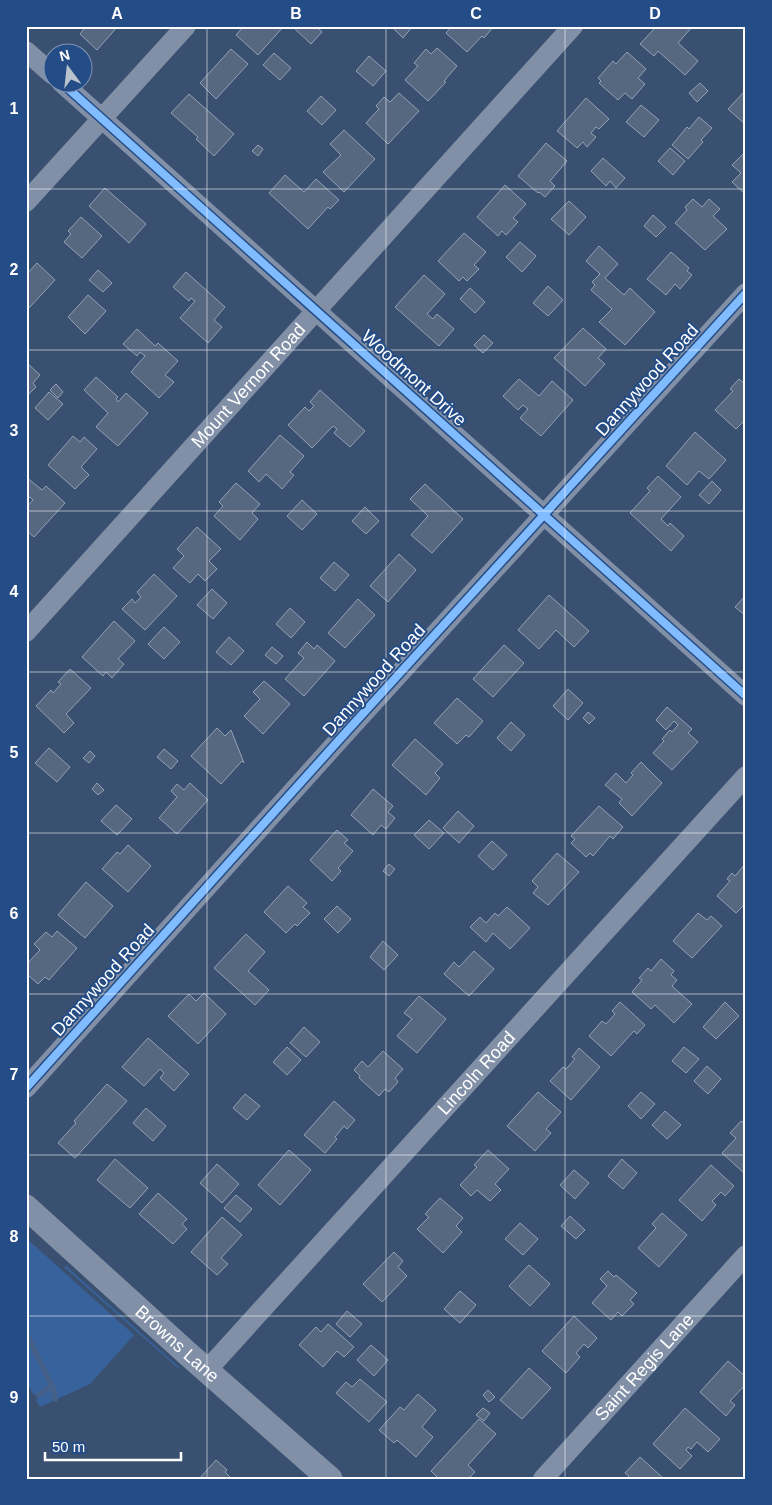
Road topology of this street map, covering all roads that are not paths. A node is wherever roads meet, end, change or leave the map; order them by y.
1 (186, 26) edge
2 (573, 26) edge
3 (26, 51) edge
4 (42, 65) edge
5 (73, 92) edge
6 (102, 118) junction
7 (26, 202) edge
8 (746, 293) edge
9 (316, 310) junction
10 (544, 516) junction
11 (26, 632) edge
12 (746, 696) edge
13 (746, 776) edge
14 (26, 1088) edge
15 (26, 1207) edge
16 (746, 1255) edge
17 (207, 1370) junction
18 (330, 1479) edge
19 (543, 1479) edge

1 - 6 street
2 - 9 street, Mount Vernon Road
3 - 4 street
5 - 6 street, Woodmont Drive
6 - 7 street
6 - 9 street, Woodmont Drive
8 - 10 street, Dannywood Road
9 - 10 street, Woodmont Drive
9 - 11 street, Mount Vernon Road
10 - 12 street, Woodmont Drive
10 - 14 street, Dannywood Road
13 - 17 street, Lincoln Road
15 - 17 street, Browns Lane
16 - 19 street, Saint Regis Lane
17 - 18 street, Browns Lane

